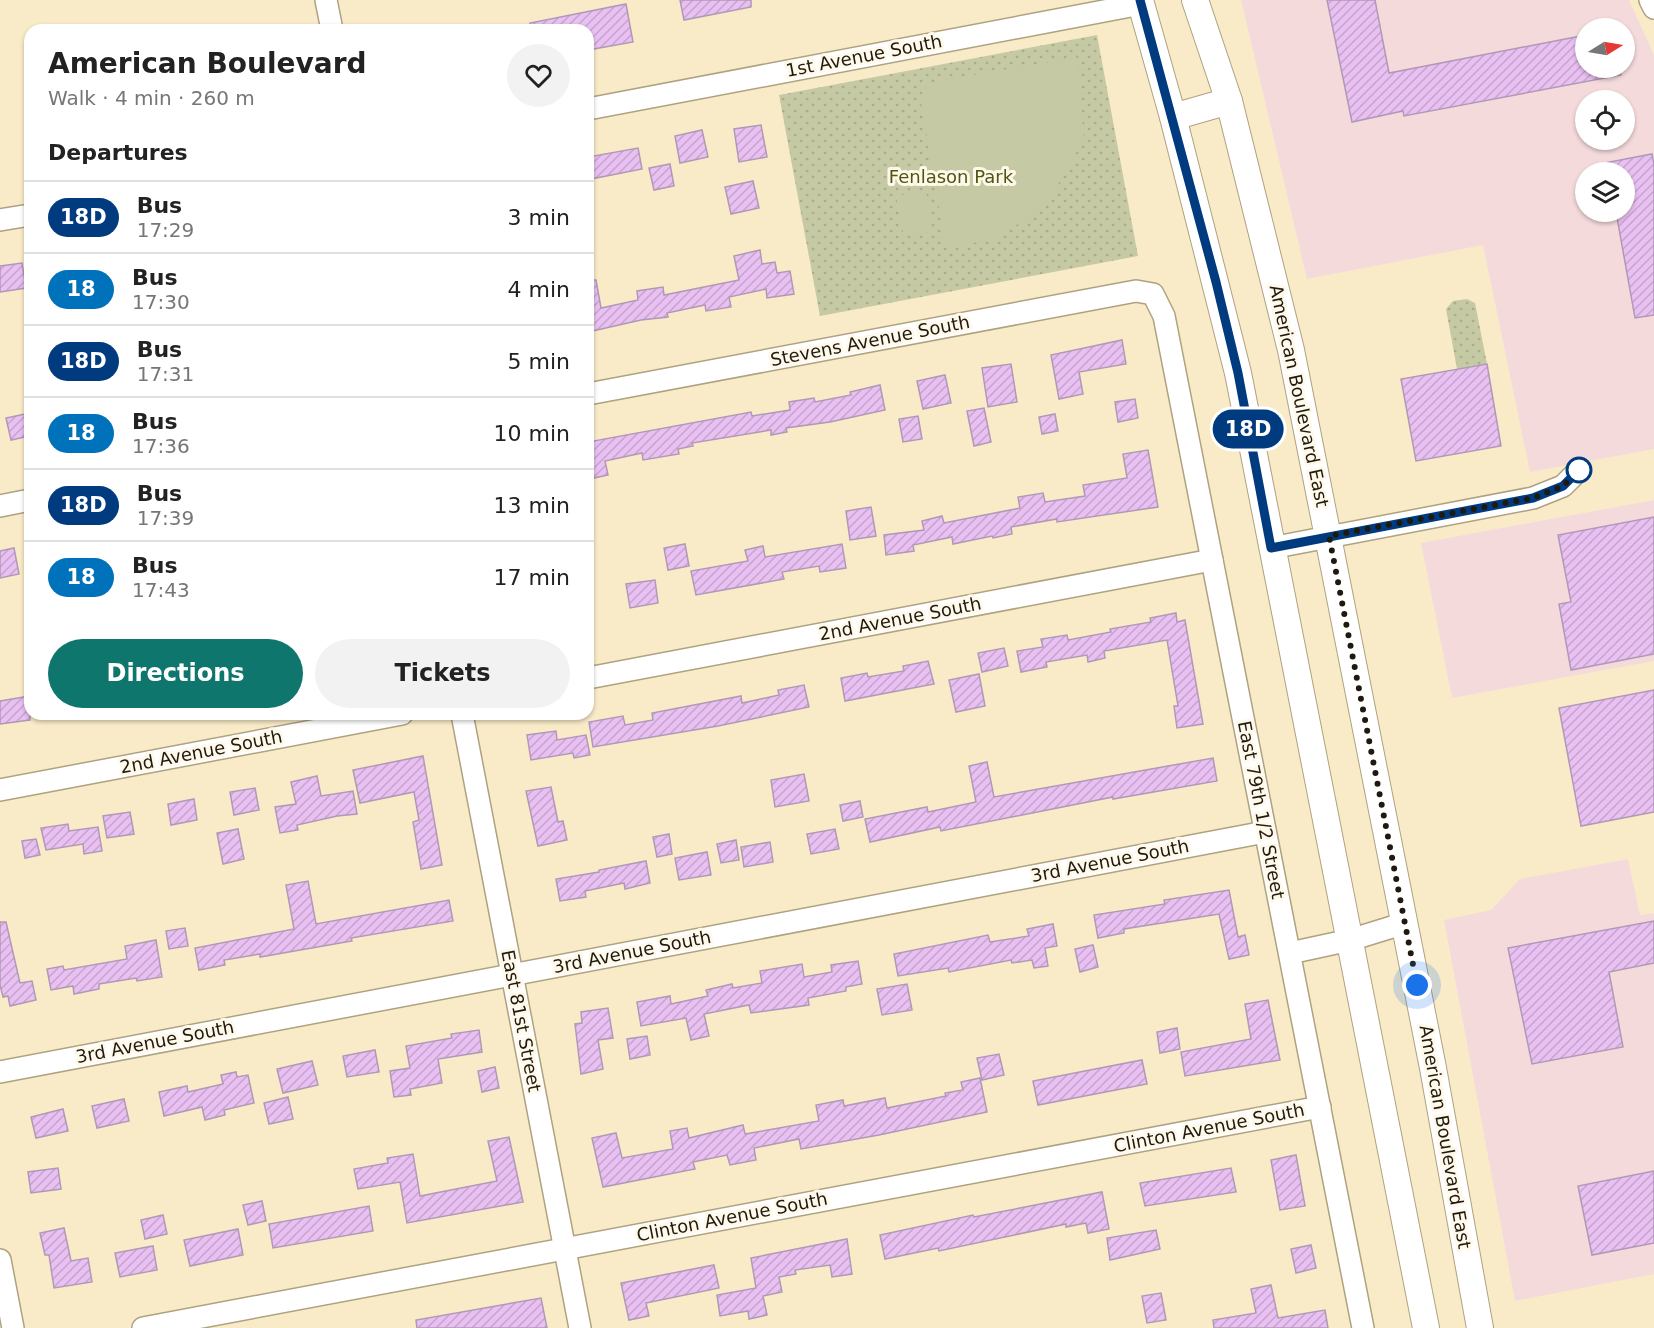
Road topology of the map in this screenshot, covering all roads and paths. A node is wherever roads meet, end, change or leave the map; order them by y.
1 (326, 0) edge
2 (1194, 0) edge
3 (1650, 0) edge
4 (1140, 2) edge
5 (1654, 8) edge
6 (331, 24) edge
7 (1229, 101) junction
8 (594, 108) edge
9 (1173, 117) junction
10 (24, 216) edge
11 (0, 220) edge
12 (1153, 294) joint
13 (594, 393) edge
14 (1579, 470) dead end
15 (24, 501) edge
16 (0, 506) edge
17 (1329, 536) junction
18 (1271, 548) junction
19 (1212, 560) junction
20 (594, 677) edge
21 (370, 720) edge
22 (463, 720) edge
23 (0, 790) edge
24 (1265, 832) junction
25 (1405, 923) junction
26 (1350, 940) junction
27 (1290, 953) junction
28 (512, 974) junction
29 (0, 1072) edge
30 (1320, 1107) junction
31 (565, 1249) junction
32 (0, 1260) edge
33 (13, 1328) edge
34 (143, 1328) edge
35 (580, 1328) edge
36 (1363, 1328) edge
37 (1426, 1328) edge
38 (1480, 1328) edge

1 - 6 street
2 - 7 main road, American Boulevard East
3 - 5 street
4 - 8 street, 1st Avenue South
4 - 9 main road
7 - 9 main road
7 - 17 main road, American Boulevard East
9 - 18 main road
10 - 11 street
12 - 13 street, Stevens Avenue South
12 - 19 street, East 79th 1/2 Street
14 - 17 street
15 - 16 street
17 - 18 street
17 - 25 main road, American Boulevard East
18 - 26 main road
19 - 20 street, 2nd Avenue South
19 - 24 street, East 79th 1/2 Street
21 - 23 street, 2nd Avenue South
22 - 28 street, East 81st Street
24 - 27 street, East 79th 1/2 Street
24 - 28 street, 3rd Avenue South
25 - 26 street
25 - 38 main road, American Boulevard East
26 - 27 street
26 - 37 main road
27 - 30 street, East 79th 1/2 Street
28 - 29 street, 3rd Avenue South
28 - 31 street, East 81st Street
30 - 31 street, Clinton Avenue South
30 - 36 street, East 79th 1/2 Street
31 - 34 street, Clinton Avenue South
31 - 35 street, East 81st Street
32 - 33 street

